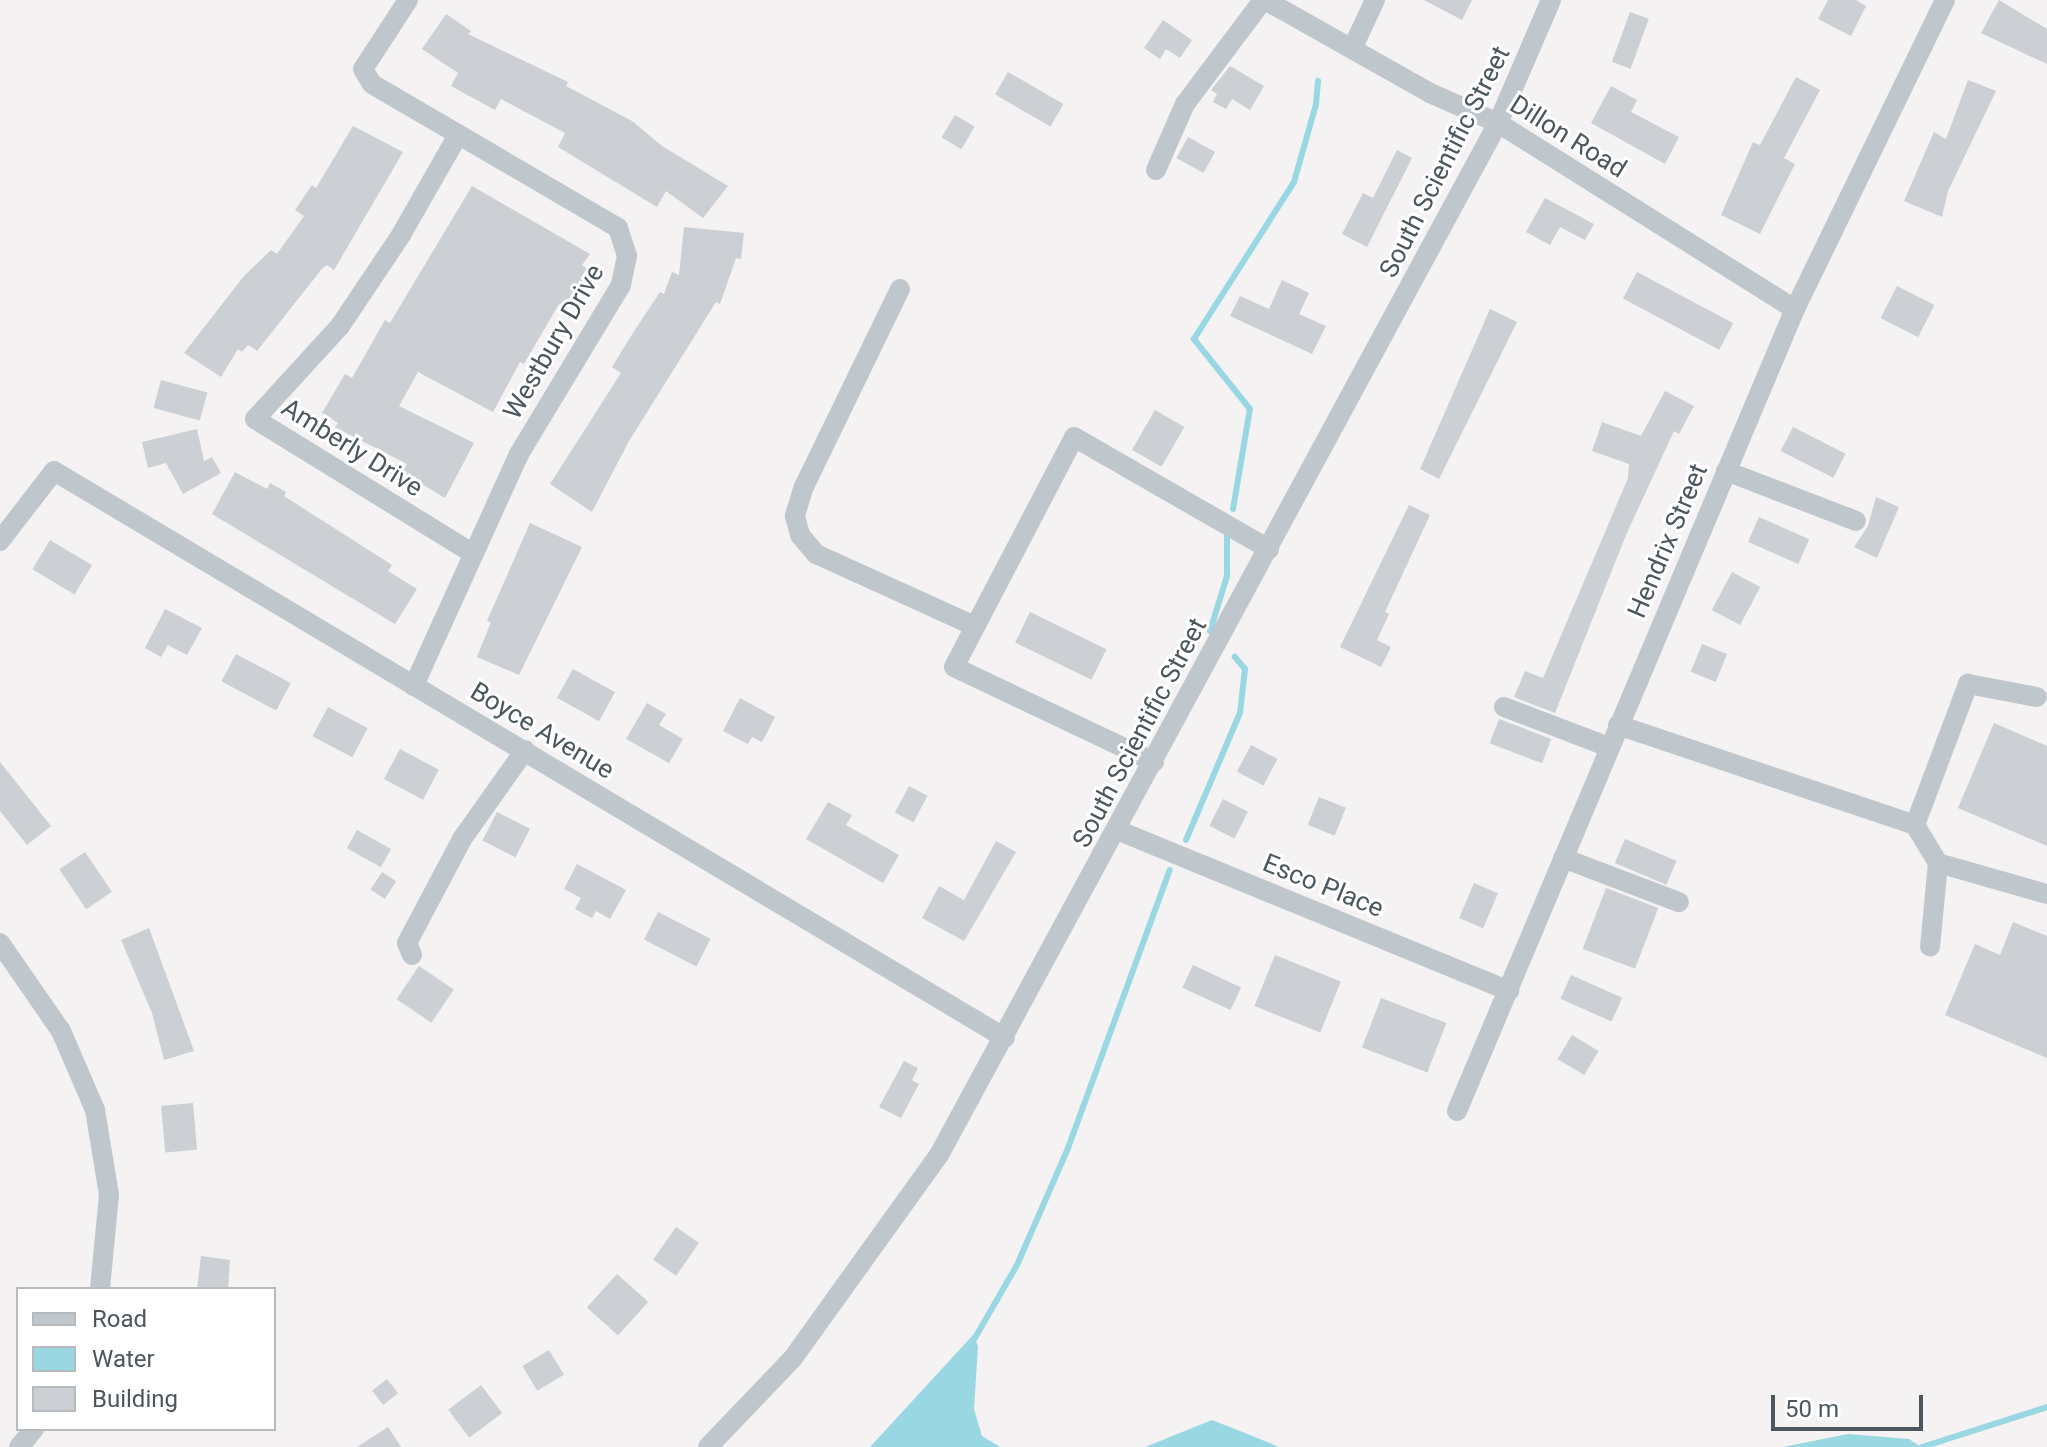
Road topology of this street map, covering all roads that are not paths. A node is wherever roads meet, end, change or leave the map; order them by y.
1 (408, 0) edge
2 (1264, 0) edge
3 (1375, 0) edge
4 (1551, 0) edge
5 (1945, 0) edge
6 (1352, 49) junction
7 (1498, 123) junction
8 (458, 135) junction
9 (1156, 170) dead end
10 (900, 289) dead end
11 (1795, 309) junction
12 (1726, 471) junction
13 (1856, 521) dead end
14 (0, 541) edge
15 (1269, 549) junction
16 (474, 554) junction
17 (975, 626) junction
18 (414, 686) junction
19 (2037, 697) dead end
20 (1504, 707) dead end
21 (1618, 725) junction
22 (1609, 747) junction
23 (525, 750) junction
24 (1154, 762) junction
25 (1915, 825) junction
26 (1117, 830) junction
27 (1563, 858) junction
28 (1938, 863) junction
29 (2047, 894) edge
30 (1679, 902) dead end
31 (0, 943) edge
32 (1930, 947) dead end
33 (412, 955) dead end
34 (1509, 991) junction
35 (1005, 1038) junction
36 (1457, 1111) dead end
37 (100, 1287) edge
38 (32, 1431) edge
39 (19, 1447) edge
40 (708, 1447) edge

1 - 8 street, Westbury Drive
2 - 6 street, Dillon Road
2 - 9 street
3 - 6 street
4 - 7 street, South Scientific Street
5 - 11 street, Hendrix Street
6 - 7 street, Dillon Road
7 - 11 street, Dillon Road
7 - 15 street, South Scientific Street
8 - 16 street, Westbury Drive
8 - 16 street, Amberly Drive
10 - 17 street
11 - 12 street, Hendrix Street
12 - 13 street
12 - 21 street, Hendrix Street
14 - 18 street, Boyce Avenue
15 - 17 street
15 - 24 street, South Scientific Street
16 - 18 street, Westbury Drive
17 - 24 street
18 - 23 street, Boyce Avenue
19 - 25 street
20 - 22 street
21 - 22 street, Hendrix Street
21 - 25 street
22 - 27 street, Hendrix Street
23 - 33 street
23 - 35 street, Boyce Avenue
24 - 26 street, South Scientific Street
25 - 28 street
26 - 34 street, Esco Place
26 - 35 street, South Scientific Street
27 - 30 street
27 - 34 street, Hendrix Street
28 - 29 street
28 - 32 street
31 - 37 street
34 - 36 street, Hendrix Street
35 - 40 street, South Scientific Street
38 - 39 street

